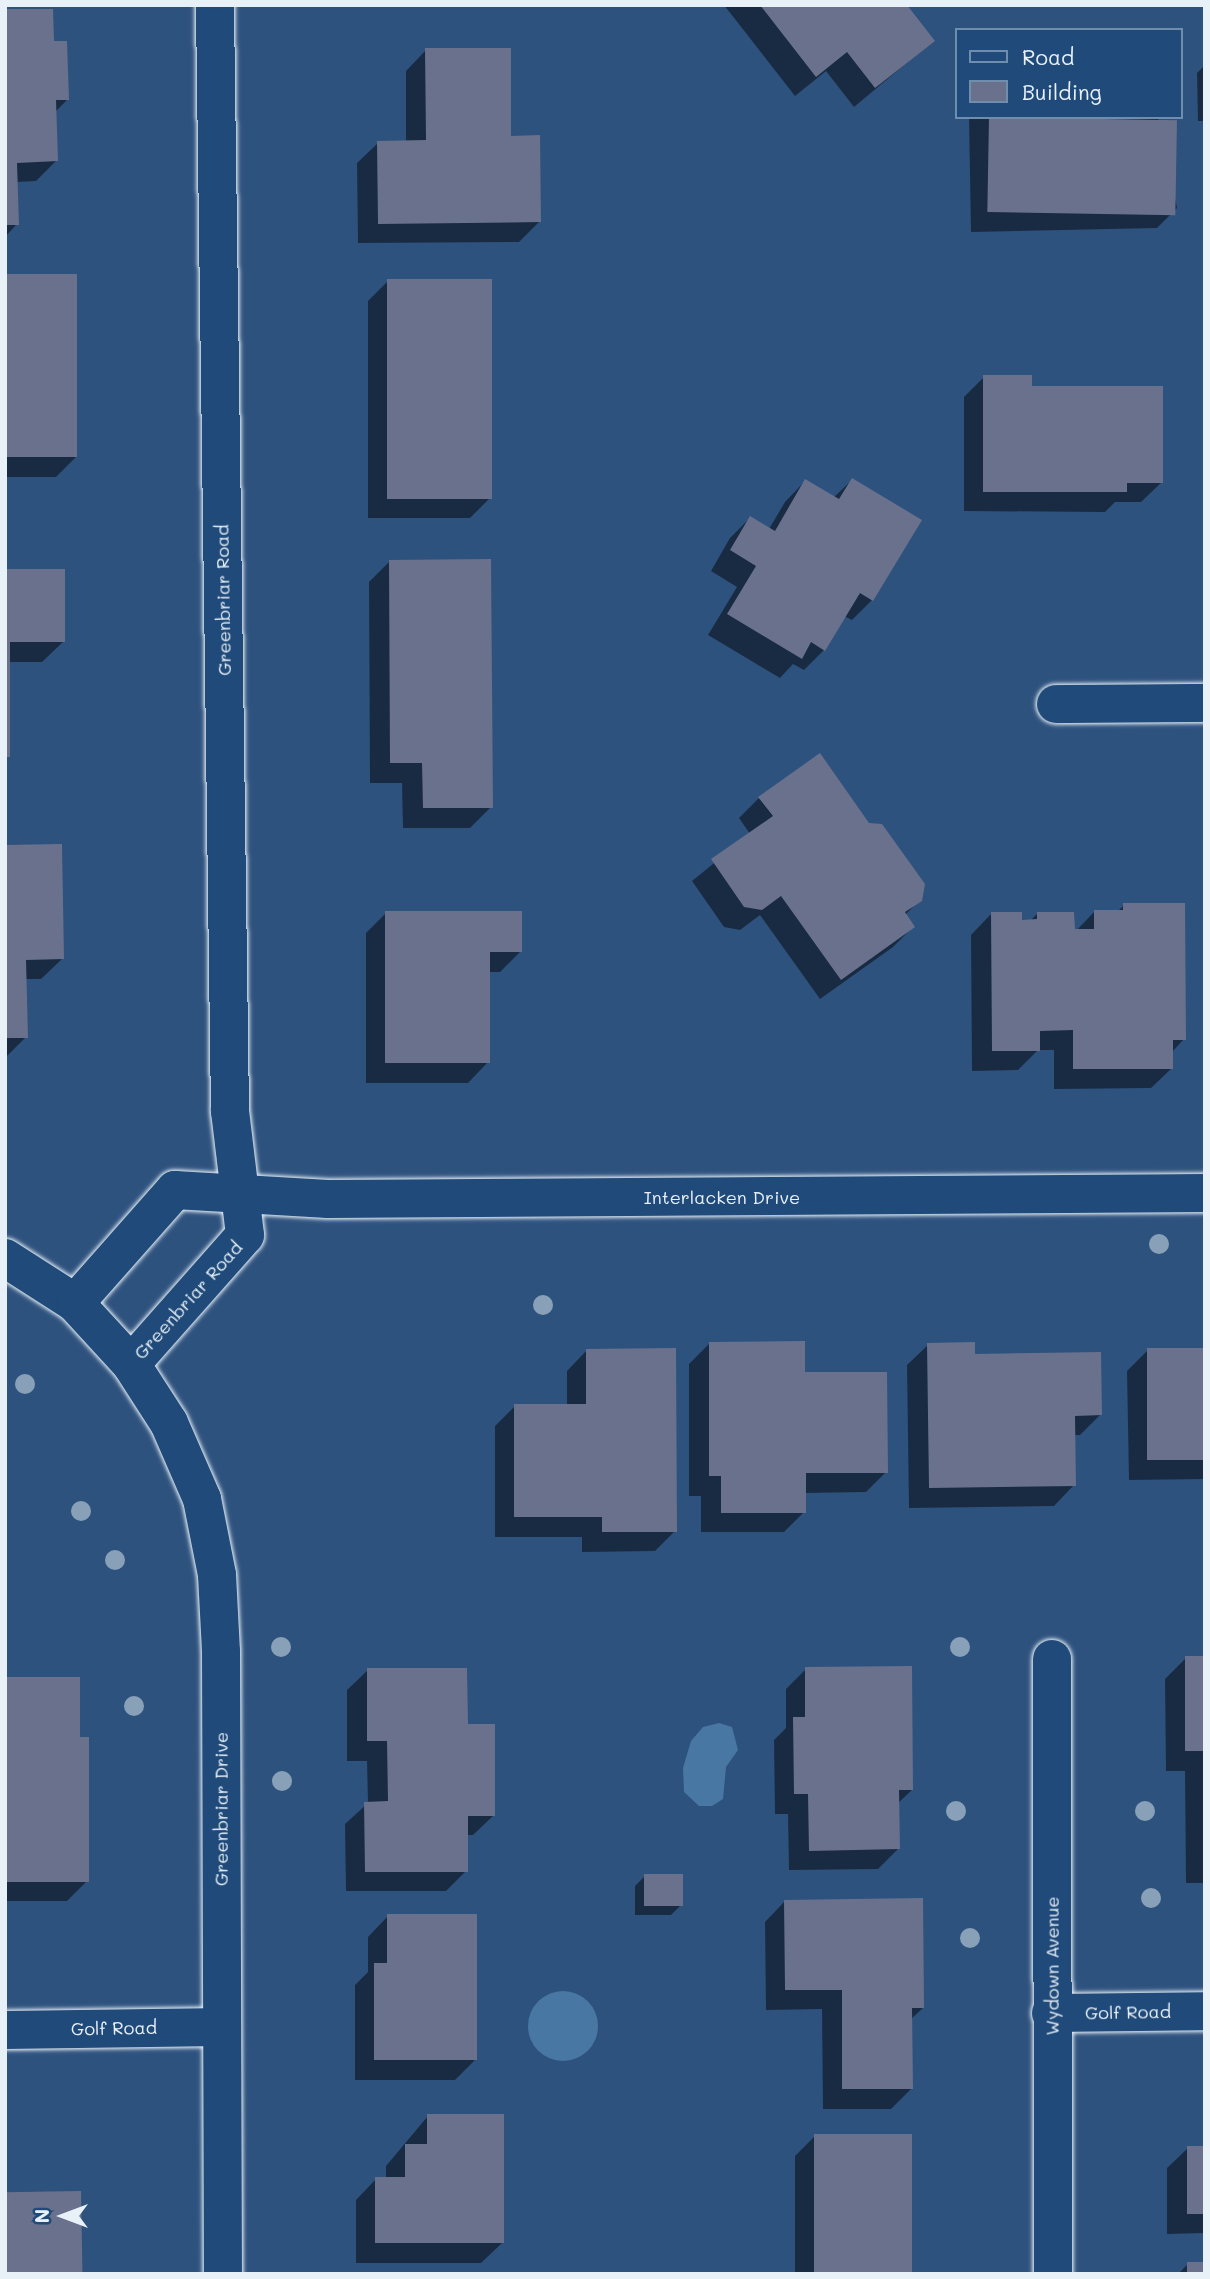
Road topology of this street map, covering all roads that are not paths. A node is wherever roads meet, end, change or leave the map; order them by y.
1 (215, 5) edge
2 (1205, 703) edge
3 (1056, 704) dead end
4 (1205, 1193) edge
5 (239, 1194) junction
6 (5, 1258) edge
7 (75, 1303) junction
8 (131, 1364) junction
9 (1052, 1659) dead end
10 (1205, 2011) edge
11 (1052, 2013) junction
12 (222, 2027) junction
13 (5, 2030) edge
14 (223, 2274) edge
15 (1053, 2274) edge

1 - 5 street, Greenbriar Road
2 - 3 street
4 - 5 street, Interlacken Drive
5 - 7 street
5 - 8 street, Greenbriar Road
6 - 7 street
7 - 8 street
8 - 12 street, Greenbriar Drive
9 - 11 street, Wydown Avenue
10 - 11 street, Golf Road
11 - 15 street, Wydown Avenue
12 - 13 street, Golf Road
12 - 14 street, Greenbriar Drive

